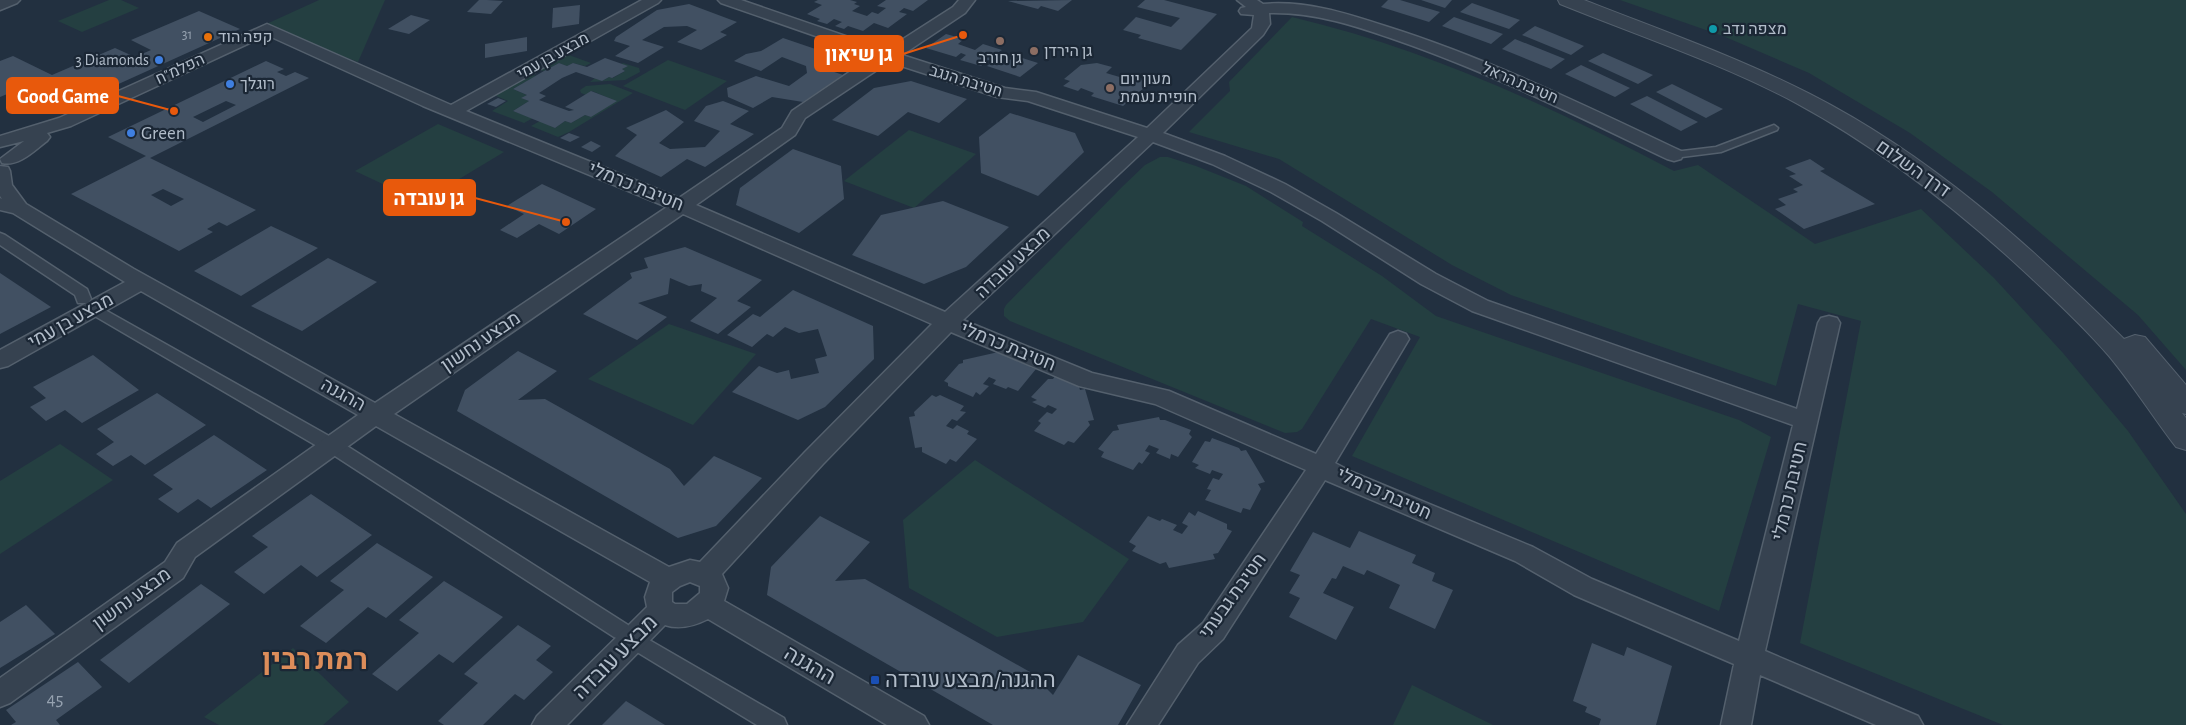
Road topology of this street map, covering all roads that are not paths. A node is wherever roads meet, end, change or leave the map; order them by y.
1 (12, 0) edge
2 (652, 0) edge
3 (726, 0) edge
4 (967, 0) edge
5 (1228, 0) edge
6 (1567, 0) edge
7 (1594, 0) edge
8 (0, 5) edge
9 (1249, 7) edge
10 (267, 29) joint
11 (888, 56) junction
12 (453, 111) junction
13 (65, 122) junction
14 (1774, 128) dead end
15 (1150, 136) junction
16 (0, 142) edge
17 (1674, 155) joint
18 (2, 162) edge
19 (9, 206) edge
20 (682, 206) junction
21 (0, 238) edge
22 (141, 282) junction
23 (83, 299) dead end
24 (98, 311) dead end
25 (948, 322) junction
26 (1829, 324) dead end
27 (1398, 339) dead end
28 (0, 360) edge
29 (2186, 404) edge
30 (376, 414) junction
31 (1806, 421) junction
32 (2186, 439) edge
33 (323, 441) dead end
34 (341, 451) dead end
35 (1321, 466) junction
36 (706, 574) junction
37 (669, 580) junction
38 (707, 605) junction
39 (662, 610) junction
40 (621, 632) dead end
41 (644, 646) dead end
42 (1749, 658) junction
43 (0, 694) edge
44 (546, 725) edge
45 (776, 725) edge
46 (914, 725) edge
47 (1142, 725) edge
48 (1736, 725) edge
49 (1908, 725) edge

1 - 8 street
2 - 12 street, מבצע בן עמי
3 - 11 street, חטיבת הנגב
4 - 11 street, מבצע נחשון
5 - 9 street
6 - 32 street, דרך השלום
7 - 29 street, דרך השלום
9 - 15 street, מבצע עובדה
9 - 17 street, חטיבת הראל
10 - 12 street, חטיבת כרמלי
10 - 13 street, הפלמ"ח
11 - 15 street, חטיבת הנגב
11 - 20 street, מבצע נחשון
12 - 20 street, חטיבת כרמלי
13 - 16 street, הפלמ"ח
13 - 18 street, הפלמ"ח
14 - 17 lane, חטיבת הראל
15 - 25 street, מבצע עובדה
15 - 31 street, חטיבת הנגב
18 - 19 street, ההגנה
19 - 22 street, ההגנה
20 - 25 street, חטיבת כרמלי
20 - 30 street, מבצע נחשון
21 - 23 street
22 - 28 street, מבצע בן עמי
22 - 30 street, ההגנה
24 - 33 street
25 - 35 street, חטיבת כרמלי
25 - 36 street, מבצע עובדה
26 - 31 street, חטיבת כרמלי
27 - 35 street, חטיבת גבעתי
30 - 37 street, ההגנה
30 - 43 street, מבצע נחשון
31 - 42 street, חטיבת כרמלי
34 - 40 street
35 - 42 street, חטיבת כרמלי
35 - 47 street, חטיבת גבעתי
36 - 37 street
36 - 38 street
37 - 39 street
38 - 39 street
38 - 46 street, ההגנה
39 - 44 street, מבצע עובדה
41 - 45 street
42 - 48 street, חטיבת כרמלי
42 - 49 street, חטיבת כרמלי

